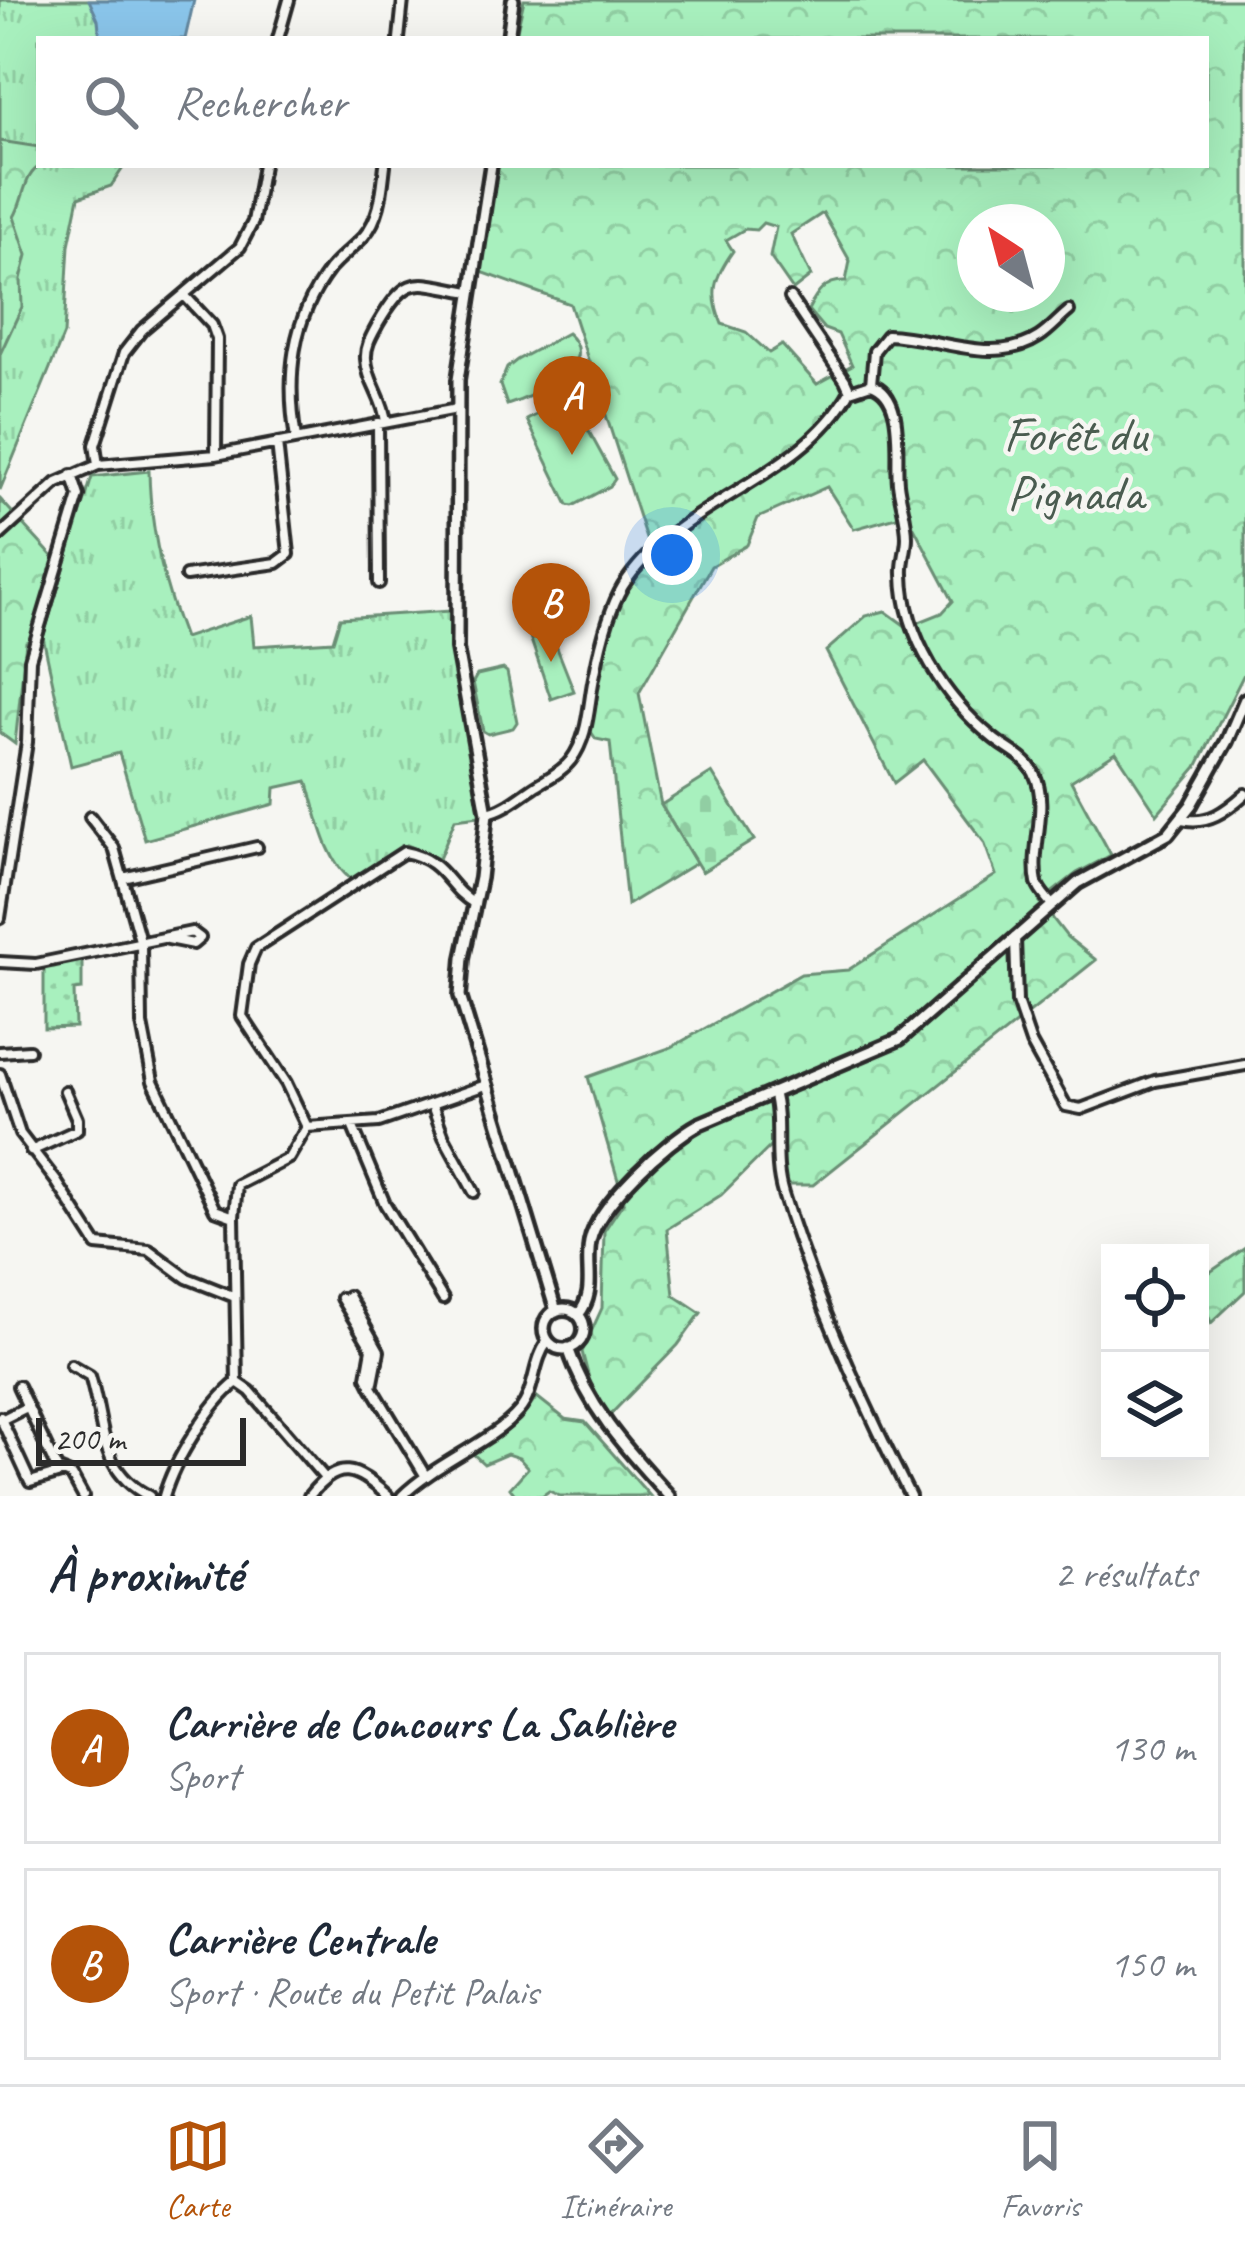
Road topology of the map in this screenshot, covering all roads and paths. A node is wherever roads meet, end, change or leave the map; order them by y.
1 (289, 0) edge
2 (404, 0) edge
3 (513, 0) edge
4 (279, 36) edge
5 (399, 36) edge
6 (508, 36) edge
7 (263, 168) edge
8 (384, 168) edge
9 (491, 168) edge
10 (470, 292) junction
11 (185, 296) junction
12 (790, 298) dead end
13 (1069, 311) dead end
14 (872, 384) junction
15 (850, 391) junction
16 (458, 409) junction
17 (382, 422) junction
18 (296, 439) junction
19 (277, 443) junction
20 (217, 455) junction
21 (98, 465) junction
22 (72, 475) junction
23 (0, 535) edge
24 (186, 576) dead end
25 (379, 583) dead end
26 (1245, 699) edge
27 (1245, 794) edge
28 (487, 813) junction
29 (90, 818) dead end
30 (1182, 819) junction
31 (257, 847) dead end
32 (123, 878) junction
33 (475, 904) junction
34 (1052, 905) junction
35 (0, 918) edge
36 (1020, 934) junction
37 (168, 939) dead end
38 (142, 944) junction
39 (0, 962) edge
40 (29, 1050) dead end
41 (0, 1052) edge
42 (1245, 1065) edge
43 (0, 1074) edge
44 (486, 1084) junction
45 (65, 1090) dead end
46 (772, 1092) junction
47 (432, 1105) junction
48 (352, 1125) junction
49 (307, 1127) junction
50 (32, 1151) junction
51 (474, 1192) dead end
52 (234, 1217) junction
53 (235, 1297) junction
54 (345, 1297) dead end
55 (442, 1299) dead end
56 (556, 1311) junction
57 (578, 1315) junction
58 (548, 1341) junction
59 (568, 1348) junction
60 (71, 1365) dead end
61 (237, 1382) junction
62 (18, 1386) dead end
63 (27, 1407) junction
64 (1, 1419) edge
65 (65, 1472) junction
66 (425, 1475) junction
67 (325, 1477) junction
68 (412, 1486) junction
69 (83, 1496) edge
70 (148, 1496) edge
71 (164, 1496) edge
72 (309, 1496) edge
73 (388, 1496) edge
74 (402, 1496) edge
75 (420, 1496) edge
76 (669, 1496) edge
77 (910, 1496) edge

1 - 4 street
2 - 5 street
3 - 6 main road
7 - 11 street
8 - 18 street
9 - 10 main road
10 - 16 main road
10 - 17 street
11 - 20 street
11 - 21 street
12 - 15 street
13 - 14 street
14 - 15 street
14 - 34 street
15 - 28 street
16 - 17 street
16 - 28 main road
17 - 18 street
17 - 25 street
18 - 19 street
19 - 20 street
19 - 24 street
20 - 21 street
21 - 22 street
22 - 23 street
22 - 35 street
26 - 30 main road
27 - 30 street
28 - 33 main road
29 - 32 street
30 - 34 main road
31 - 32 street
32 - 38 street
33 - 44 main road
33 - 49 street
34 - 36 main road
36 - 42 street
36 - 46 main road
37 - 38 street
38 - 39 street
38 - 52 street
40 - 41 street
43 - 50 street
44 - 47 street
44 - 56 main road
45 - 50 street
46 - 57 main road
46 - 77 street
47 - 48 street
47 - 51 street
48 - 49 street
48 - 55 street
49 - 52 street
50 - 53 street
52 - 53 street
53 - 61 street
54 - 66 street
56 - 57 main road
56 - 58 main road
57 - 59 main road
58 - 59 main road
58 - 66 street
59 - 76 main road
60 - 70 street
61 - 67 street
61 - 71 street
62 - 63 street
63 - 64 street
63 - 65 street
64 - 65 street
65 - 69 street
66 - 68 street
67 - 72 street
67 - 73 street
68 - 74 street
68 - 75 street

